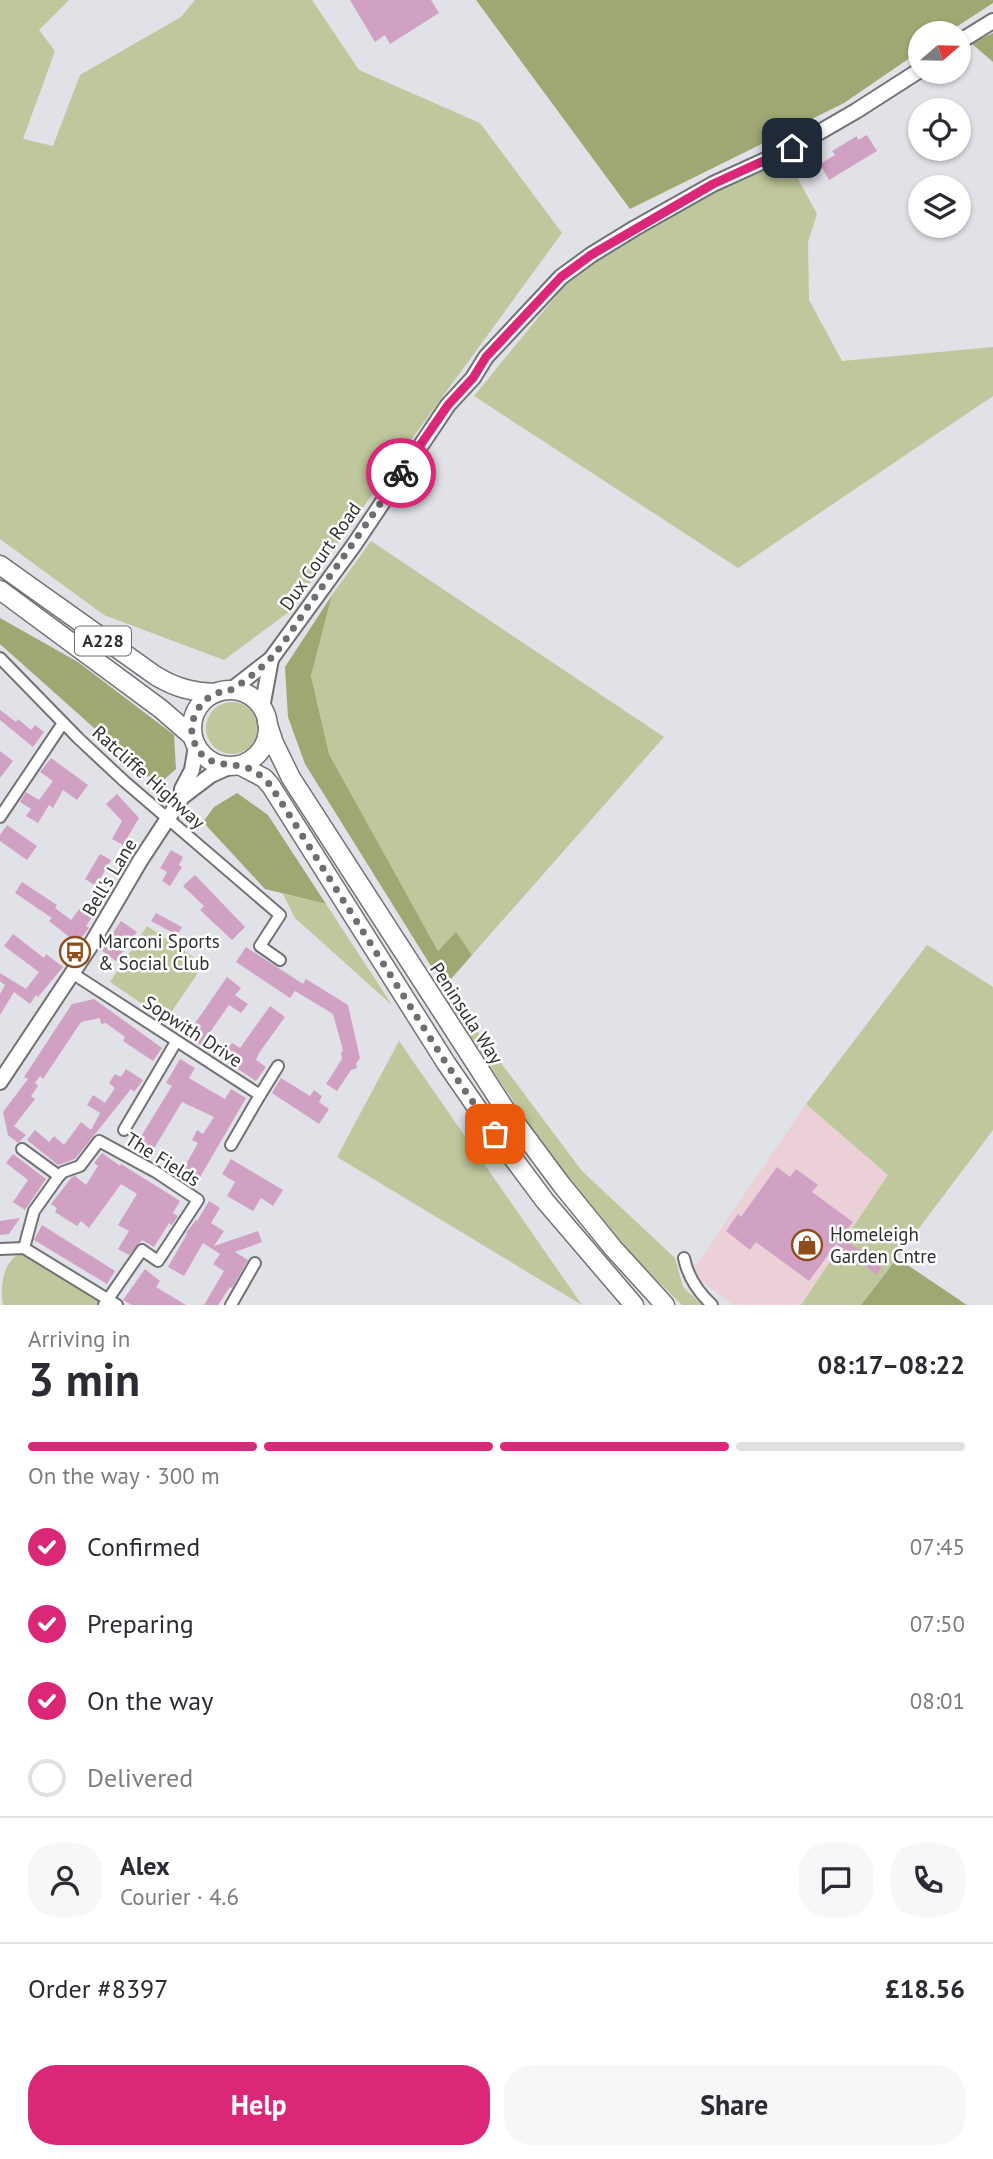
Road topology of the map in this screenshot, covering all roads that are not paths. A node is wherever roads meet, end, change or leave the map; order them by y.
1 (993, 20) edge
2 (971, 35) edge
3 (908, 78) edge
4 (0, 565) edge
5 (0, 590) edge
6 (0, 659) edge
7 (271, 659) junction
8 (223, 692) junction
9 (264, 715) junction
10 (63, 723) junction
11 (194, 741) junction
12 (236, 766) junction
13 (182, 797) junction
14 (0, 817) edge
15 (168, 817) junction
16 (280, 960) dead end
17 (72, 973) junction
18 (176, 1042) junction
19 (278, 1066) dead end
20 (0, 1082) edge
21 (260, 1095) junction
22 (124, 1130) dead end
23 (231, 1145) dead end
24 (22, 1149) dead end
25 (59, 1176) junction
26 (24, 1248) junction
27 (0, 1249) edge
28 (684, 1258) dead end
29 (255, 1263) dead end
30 (109, 1303) edge
31 (232, 1305) edge
32 (634, 1305) edge
33 (665, 1305) edge
34 (712, 1305) edge

1 - 2 street
3 - 7 street, Dux Court Road
4 - 8 main road, A228
5 - 11 main road, A228
6 - 10 street, Ratcliffe Highway
7 - 8 street, Dux Court Road
7 - 9 street, Dux Court Road
8 - 9 main road
8 - 11 main road
9 - 12 main road
9 - 33 main road, Peninsula Way
10 - 14 street
10 - 15 street, Ratcliffe Highway
11 - 12 main road
11 - 13 street, Bell's Lane
12 - 13 street, Bell's Lane
12 - 32 main road
13 - 15 street, Bell's Lane
15 - 16 street, Ratcliffe Highway
15 - 17 street, Bell's Lane
17 - 18 street, Sopwith Drive
17 - 20 street, Bell's Lane
18 - 21 street, Sopwith Drive
18 - 22 street
19 - 21 street
21 - 23 street
24 - 25 street
25 - 26 street, The Fields
25 - 30 street, The Fields
26 - 27 street
26 - 30 street
28 - 34 street
29 - 31 street

